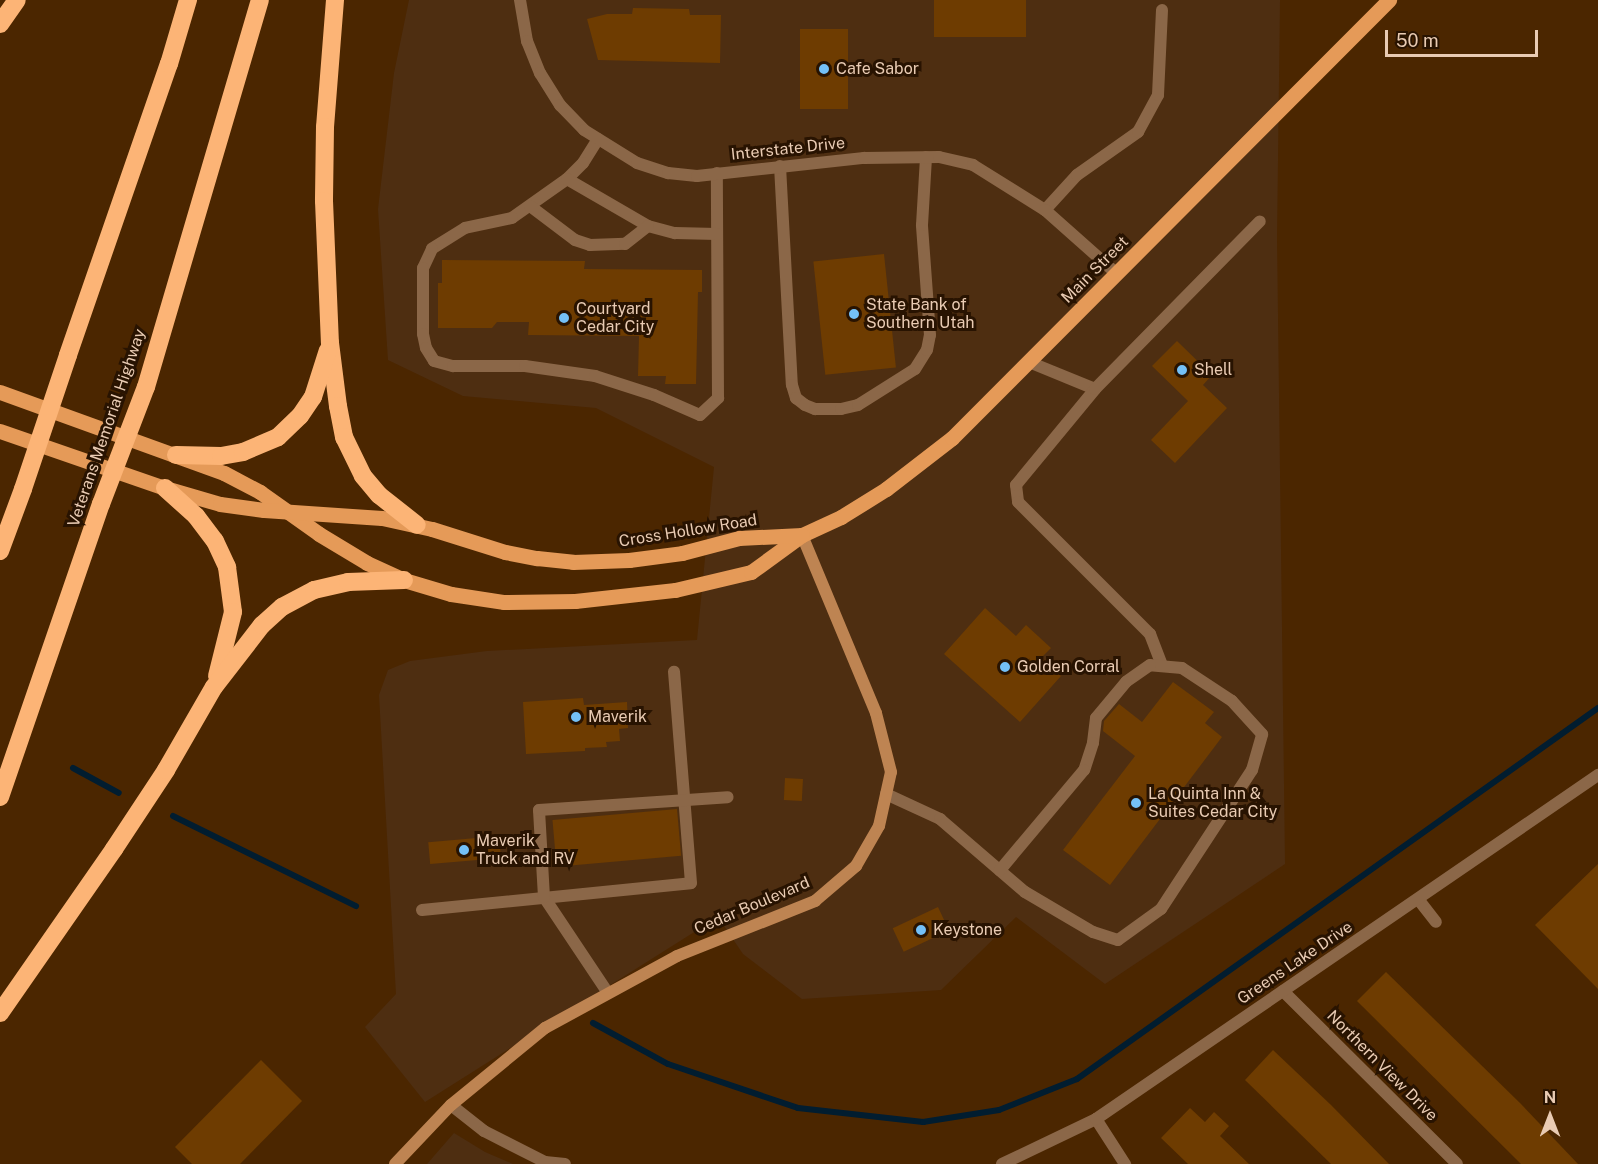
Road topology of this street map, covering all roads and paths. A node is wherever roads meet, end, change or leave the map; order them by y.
1 (17, 0) edge
2 (188, 0) edge
3 (260, 0) edge
4 (335, 0) edge
5 (520, 0) edge
6 (1389, 0) edge
7 (1162, 10) dead end
8 (0, 24) edge
9 (598, 139) junction
10 (926, 157) junction
11 (780, 166) junction
12 (717, 173) junction
13 (567, 179) junction
14 (530, 206) junction
15 (1045, 210) junction
16 (1260, 221) dead end
17 (648, 226) junction
18 (717, 234) junction
19 (1117, 274) junction
20 (330, 343) junction
21 (1029, 362) junction
22 (1095, 389) junction
23 (0, 392) edge
24 (0, 431) edge
25 (176, 455) junction
26 (165, 488) junction
27 (290, 512) junction
28 (417, 525) junction
29 (802, 536) junction
30 (0, 551) edge
31 (404, 580) junction
32 (1162, 666) junction
33 (674, 672) dead end
34 (214, 687) junction
35 (1598, 775) edge
36 (886, 794) junction
37 (0, 797) edge
38 (729, 797) dead end
39 (684, 800) junction
40 (1000, 870) junction
41 (544, 897) junction
42 (1418, 899) junction
43 (422, 910) dead end
44 (1436, 922) dead end
45 (1283, 991) junction
46 (608, 993) junction
47 (0, 1013) edge
48 (451, 1105) junction
49 (1096, 1119) junction
50 (395, 1164) edge
51 (566, 1164) edge
52 (1002, 1164) edge
53 (1125, 1164) edge
54 (1457, 1164) edge

1 - 8 highway
2 - 30 highway, bridge
3 - 37 highway, Veterans Memorial Highway, bridge
4 - 20 highway
5 - 9 street, Interstate Drive
6 - 19 main road, Main Street
7 - 15 street
9 - 12 street, Interstate Drive
9 - 13 street
10 - 11 street, Interstate Drive
10 - 11 street
10 - 15 street, Interstate Drive
11 - 12 street, Interstate Drive
12 - 18 street
13 - 14 street
13 - 17 street
14 - 17 street
14 - 18 street
15 - 19 street, Interstate Drive
16 - 22 street
17 - 18 street
19 - 21 main road, Main Street
20 - 25 highway
20 - 28 highway
21 - 22 street
21 - 29 main road, Main Street
22 - 32 street
23 - 25 main road, Cross Hollow Road
24 - 26 main road, Cross Hollow Road
25 - 27 main road, Cross Hollow Road
26 - 27 main road, Cross Hollow Road
26 - 34 highway
27 - 28 main road, Cross Hollow Road
27 - 31 main road, Cross Hollow Road
28 - 29 main road, Cross Hollow Road
29 - 31 main road, Cross Hollow Road
29 - 36 street, Cedar Boulevard
31 - 34 highway
32 - 40 street
32 - 40 street
33 - 39 street
34 - 47 highway
35 - 42 street, Greens Lake Drive
36 - 40 street
36 - 46 street, Cedar Boulevard
38 - 39 street
39 - 41 street
39 - 41 street
41 - 43 street
41 - 46 street
42 - 44 street
42 - 45 street, Greens Lake Drive
45 - 49 street, Greens Lake Drive
45 - 54 street, Northern View Drive
46 - 48 street, Cedar Boulevard
48 - 50 street, Cedar Boulevard
48 - 51 street
49 - 52 street, Greens Lake Drive
49 - 53 street

